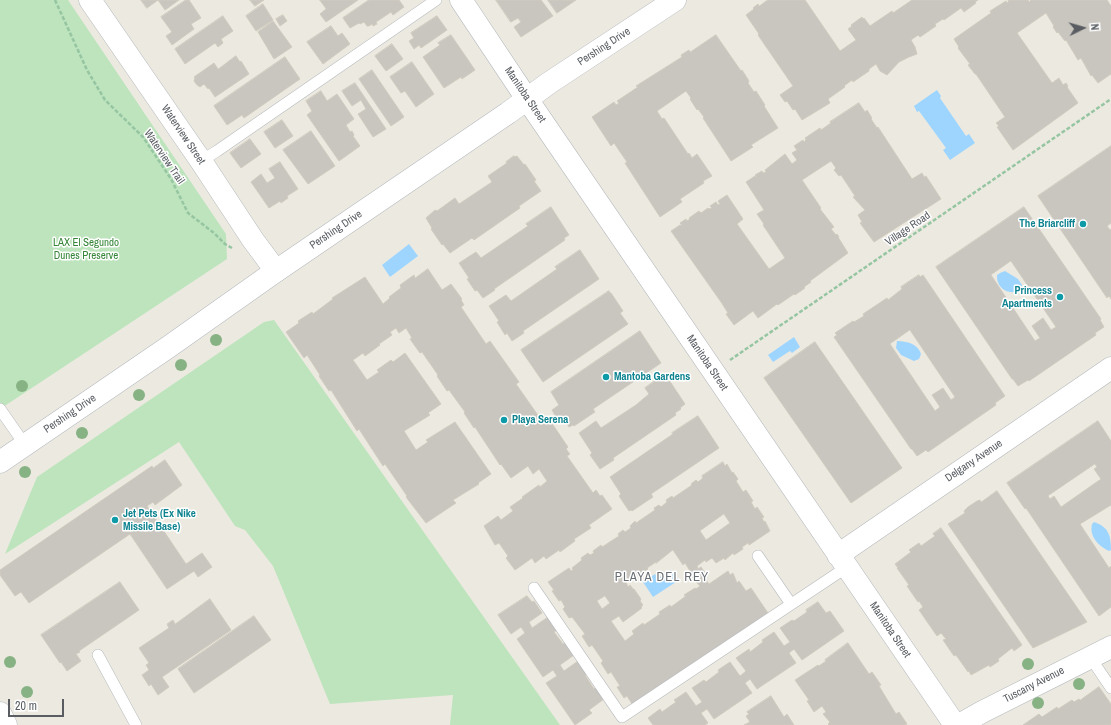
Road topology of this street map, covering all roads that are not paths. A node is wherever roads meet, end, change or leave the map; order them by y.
1 (90, 0) edge
2 (436, 0) edge
3 (461, 0) edge
4 (675, 0) edge
5 (527, 99) junction
6 (201, 161) junction
7 (276, 271) junction
8 (1111, 368) edge
9 (0, 409) edge
10 (25, 445) junction
11 (0, 462) edge
12 (758, 556) dead end
13 (842, 561) junction
14 (534, 588) dead end
15 (792, 604) junction
16 (1111, 647) edge
17 (98, 655) dead end
18 (1090, 657) junction
19 (1111, 688) edge
20 (0, 713) edge
21 (6, 725) edge
22 (136, 725) edge
23 (955, 725) edge
24 (959, 725) edge

1 - 6 street, Waterview Street
2 - 6 lane
3 - 5 street, Manitoba Street
4 - 5 street, Pershing Drive
5 - 7 street, Pershing Drive
5 - 13 street, Manitoba Street
6 - 7 street, Waterview Street
7 - 10 street, Pershing Drive
8 - 13 street, Delgany Avenue
9 - 10 lane
10 - 11 street, Pershing Drive
12 - 15 lane
13 - 15 lane
13 - 23 street, Manitoba Street
14 - 15 lane
16 - 18 street, Tuscany Avenue
17 - 22 lane
18 - 19 lane
18 - 24 street, Tuscany Avenue
20 - 21 street

